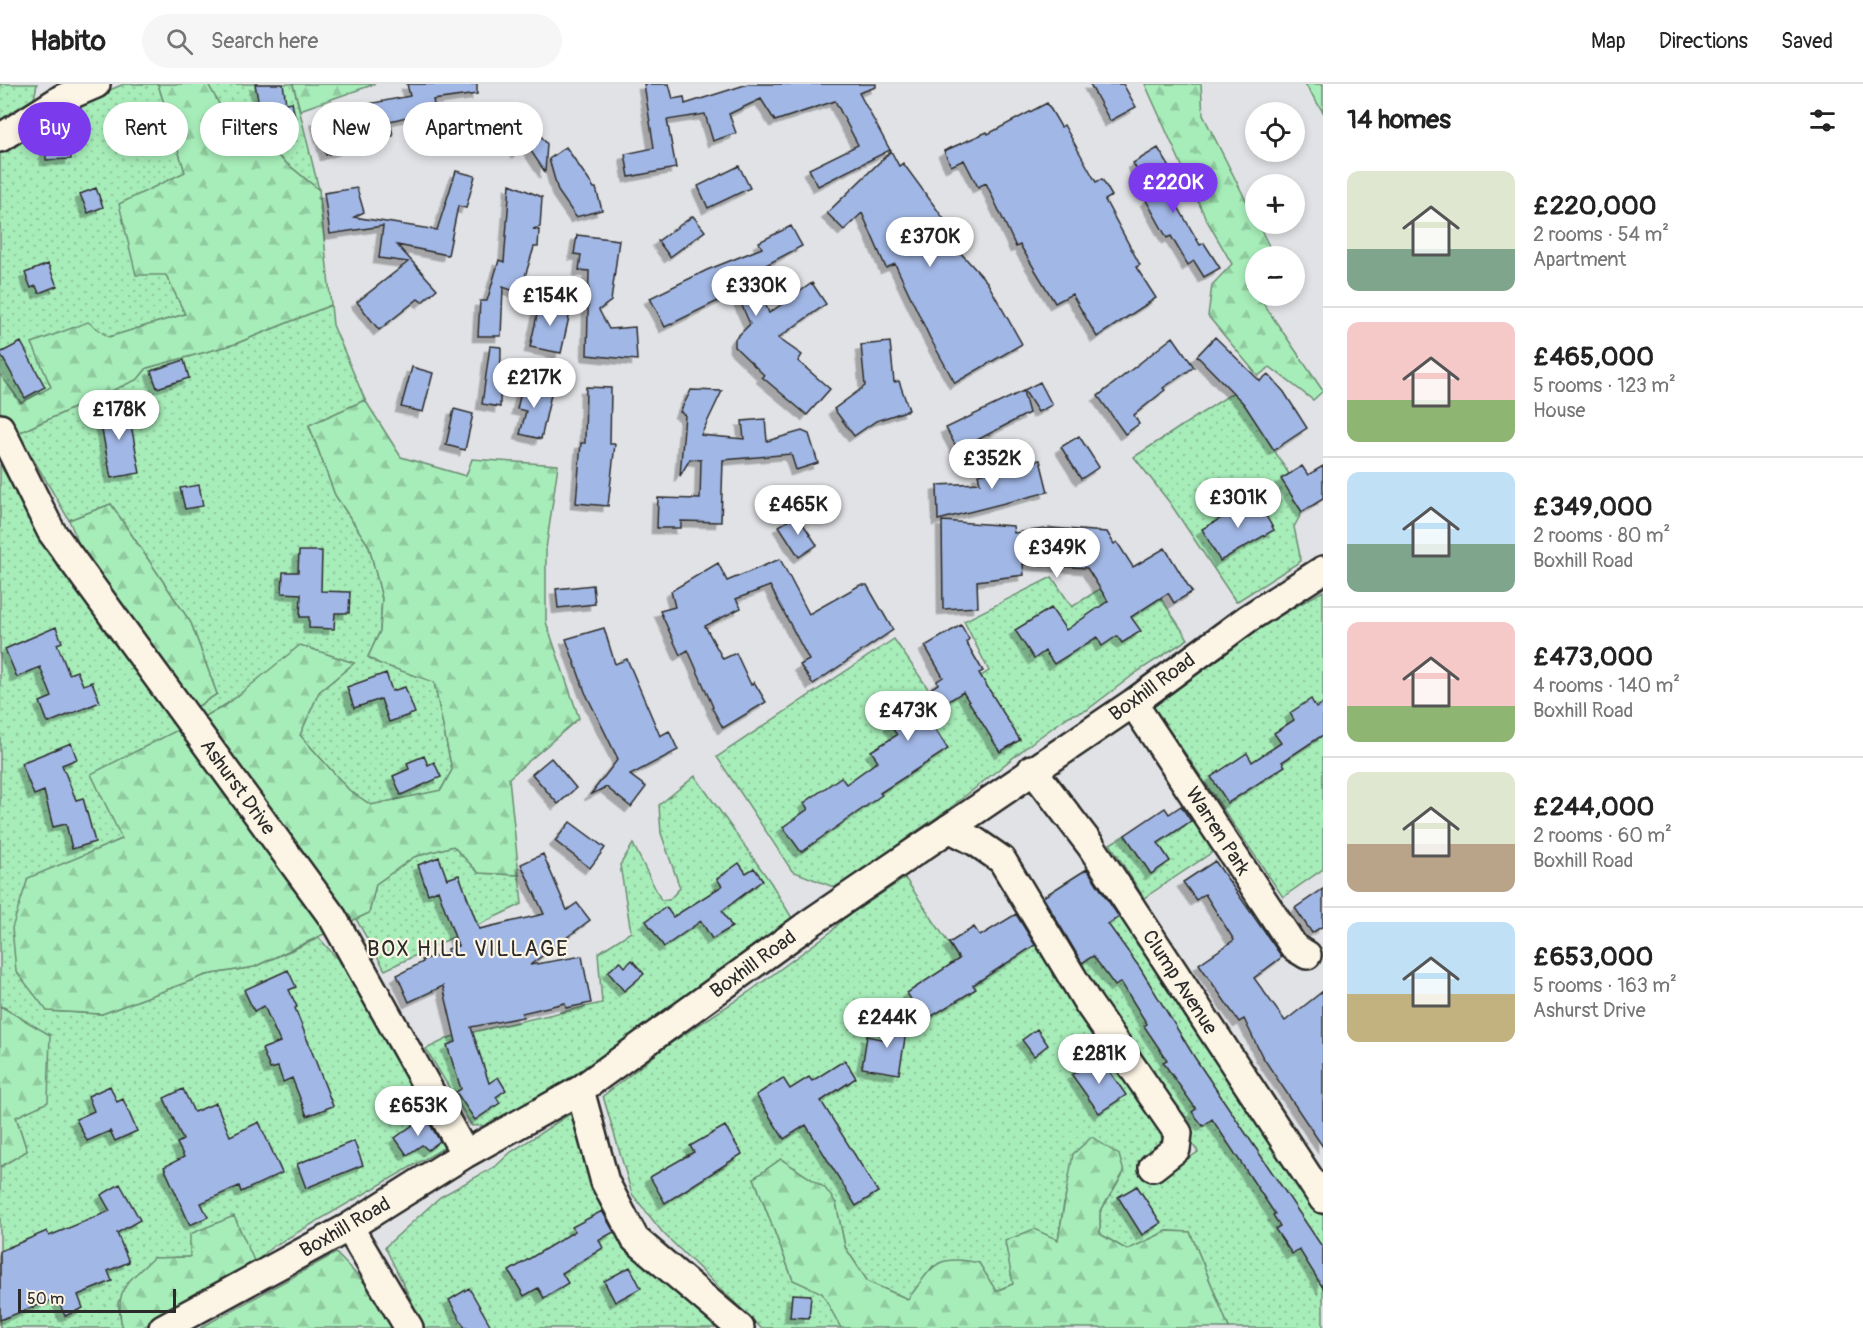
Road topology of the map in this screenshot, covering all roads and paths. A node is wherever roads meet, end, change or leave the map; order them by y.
1 (96, 84) edge
2 (0, 138) edge
3 (0, 428) edge
4 (1323, 570) edge
5 (1133, 703) junction
6 (1032, 769) junction
7 (949, 828) junction
8 (1307, 955) dead end
9 (580, 1090) junction
10 (465, 1154) junction
11 (1153, 1167) dead end
12 (1323, 1199) edge
13 (349, 1227) junction
14 (163, 1328) edge
15 (409, 1328) edge
16 (740, 1328) edge

1 - 2 street
3 - 10 street, Ashurst Drive
4 - 5 street, Boxhill Road
5 - 6 street, Boxhill Road
5 - 8 street, Warren Park
6 - 7 street, Boxhill Road
6 - 12 street, Clump Avenue
7 - 9 street, Boxhill Road
7 - 11 street
9 - 10 street, Boxhill Road
9 - 16 street
10 - 13 street, Boxhill Road
13 - 14 street, Boxhill Road
13 - 15 street

